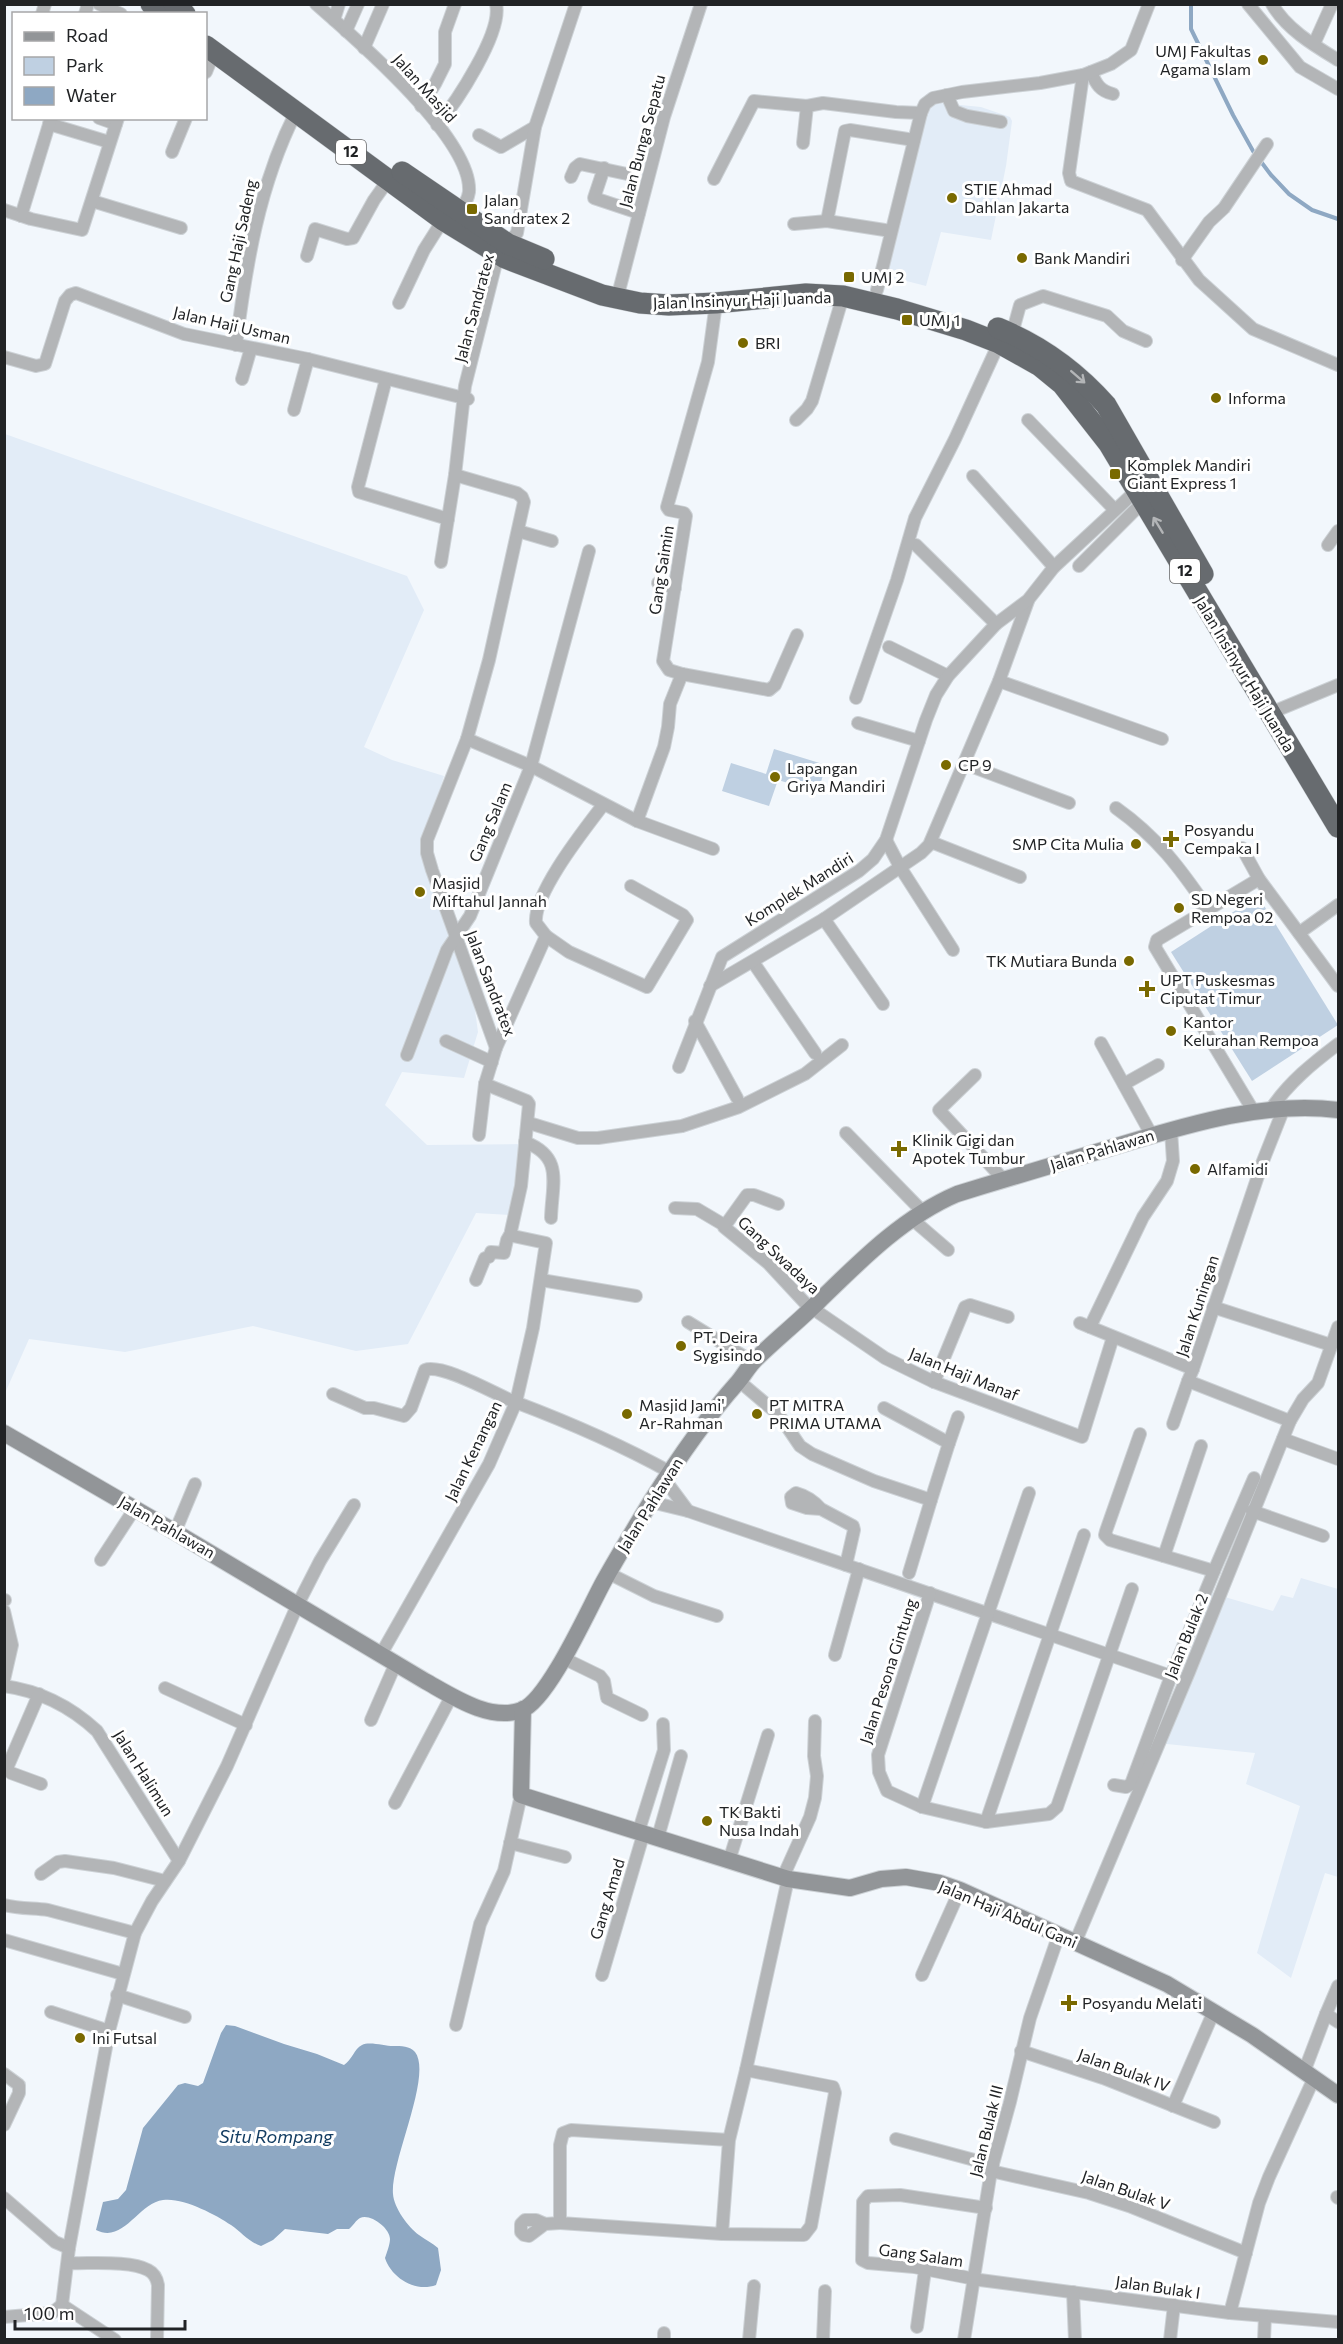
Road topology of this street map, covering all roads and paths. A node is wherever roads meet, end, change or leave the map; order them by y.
1 (99, 4) edge
2 (316, 4) edge
3 (339, 4) edge
4 (358, 4) edge
5 (383, 4) edge
6 (455, 4) edge
7 (496, 4) edge
8 (576, 4) edge
9 (701, 4) edge
10 (1149, 4) edge
11 (1248, 4) edge
12 (1272, 4) edge
13 (1332, 4) edge
14 (117, 12) edge
15 (334, 20) junction
16 (207, 30) edge
17 (346, 31) junction
18 (1314, 44) junction
19 (364, 48) junction
20 (208, 57) edge
21 (1338, 60) edge
22 (1087, 74) junction
23 (1338, 89) edge
24 (1113, 94) dead end
25 (946, 95) junction
26 (421, 106) junction
27 (807, 106) junction
28 (296, 112) junction
29 (921, 113) junction
30 (185, 120) edge
31 (50, 121) edge
32 (117, 121) edge
33 (1001, 122) dead end
34 (437, 125) junction
35 (535, 128) junction
36 (479, 135) dead end
37 (914, 140) junction
38 (109, 142) junction
39 (803, 143) dead end
40 (1265, 146) dead end
41 (172, 152) dead end
42 (604, 168) junction
43 (627, 174) dead end
44 (571, 177) dead end
45 (714, 178) dead end
46 (389, 179) junction
47 (92, 201) junction
48 (4, 210) edge
49 (639, 213) junction
50 (21, 216) junction
51 (451, 216) junction
52 (827, 221) junction
53 (794, 224) dead end
54 (181, 228) dead end
55 (891, 231) junction
56 (504, 252) junction
57 (307, 256) dead end
58 (1182, 260) junction
59 (620, 287) junction
60 (877, 290) junction
61 (843, 296) junction
62 (399, 303) dead end
63 (716, 303) junction
64 (1006, 338) junction
65 (1146, 341) dead end
66 (236, 345) junction
67 (251, 348) junction
68 (4, 357) edge
69 (308, 359) junction
70 (1338, 365) edge
71 (242, 379) dead end
72 (386, 379) junction
73 (465, 402) junction
74 (294, 410) dead end
75 (796, 420) dead end
76 (1028, 420) dead end
77 (455, 475) junction
78 (973, 476) dead end
79 (1140, 495) junction
80 (1115, 510) junction
81 (448, 519) junction
82 (518, 531) junction
83 (1338, 531) edge
84 (552, 541) dead end
85 (916, 545) dead end
86 (1328, 545) dead end
87 (590, 551) dead end
88 (441, 562) dead end
89 (1053, 567) junction
90 (1079, 567) dead end
91 (658, 583) dead end
92 (675, 588) junction
93 (1028, 600) junction
94 (996, 624) junction
95 (797, 635) dead end
96 (890, 647) dead end
97 (682, 674) junction
98 (948, 676) junction
99 (999, 681) junction
100 (1338, 685) edge
101 (856, 698) dead end
102 (1280, 709) junction
103 (858, 723) dead end
104 (467, 739) junction
105 (1162, 739) dead end
106 (919, 741) junction
107 (965, 764) junction
108 (531, 766) junction
109 (1069, 803) dead end
110 (603, 804) junction
111 (1338, 805) edge
112 (1116, 808) dead end
113 (637, 821) junction
114 (1338, 827) edge
115 (886, 840) junction
116 (931, 842) junction
117 (1242, 848) dead end
118 (713, 849) dead end
119 (900, 867) junction
120 (1020, 877) dead end
121 (1259, 879) junction
122 (631, 886) dead end
123 (1338, 905) edge
124 (1208, 909) junction
125 (824, 919) junction
126 (1299, 933) junction
127 (546, 936) junction
128 (456, 938) junction
129 (953, 950) dead end
130 (753, 963) junction
131 (710, 986) junction
132 (1338, 986) edge
133 (883, 1004) dead end
134 (695, 1021) junction
135 (447, 1041) dead end
136 (1101, 1043) dead end
137 (1338, 1044) edge
138 (842, 1045) dead end
139 (496, 1048) junction
140 (815, 1053) dead end
141 (407, 1055) dead end
142 (492, 1062) junction
143 (1158, 1065) dead end
144 (678, 1067) dead end
145 (975, 1075) dead end
146 (485, 1084) junction
147 (1124, 1084) junction
148 (737, 1098) dead end
149 (1277, 1108) junction
150 (1338, 1110) edge
151 (1254, 1112) junction
152 (529, 1124) junction
153 (1171, 1130) junction
154 (846, 1133) dead end
155 (1151, 1134) junction
156 (479, 1135) dead end
157 (525, 1142) junction
158 (1003, 1179) junction
159 (778, 1204) dead end
160 (675, 1208) dead end
161 (918, 1216) junction
162 (550, 1218) dead end
163 (724, 1225) junction
164 (511, 1233) junction
165 (948, 1250) dead end
166 (476, 1280) dead end
167 (541, 1280) junction
168 (636, 1296) dead end
169 (1213, 1307) junction
170 (812, 1309) junction
171 (1008, 1317) dead end
172 (688, 1322) dead end
173 (1338, 1327) edge
174 (1113, 1337) junction
175 (1331, 1345) junction
176 (753, 1362) junction
177 (1191, 1375) junction
178 (739, 1381) junction
179 (934, 1382) junction
180 (333, 1394) dead end
181 (516, 1402) junction
182 (884, 1408) dead end
183 (958, 1417) dead end
184 (1290, 1421) junction
185 (1173, 1424) dead end
186 (4, 1433) edge
187 (1140, 1434) dead end
188 (1283, 1439) junction
189 (949, 1443) junction
190 (1201, 1446) dead end
191 (1338, 1456) edge
192 (667, 1476) junction
193 (1254, 1478) dead end
194 (195, 1484) dead end
195 (1029, 1493) dead end
196 (931, 1500) junction
197 (651, 1502) junction
198 (354, 1506) dead end
199 (135, 1508) junction
200 (821, 1509) dead end
201 (688, 1511) junction
202 (1252, 1511) junction
203 (175, 1532) junction
204 (1084, 1535) dead end
205 (1323, 1536) dead end
206 (1164, 1556) junction
207 (101, 1560) dead end
208 (846, 1565) junction
209 (859, 1569) junction
210 (1214, 1571) junction
211 (608, 1573) junction
212 (909, 1573) dead end
213 (1132, 1589) dead end
214 (930, 1593) junction
215 (297, 1606) junction
216 (4, 1611) edge
217 (988, 1613) junction
218 (717, 1616) dead end
219 (1050, 1634) junction
220 (835, 1655) dead end
221 (1111, 1655) junction
222 (380, 1656) junction
223 (563, 1658) junction
224 (395, 1665) junction
225 (1171, 1676) junction
226 (4, 1680) edge
227 (4, 1686) edge
228 (165, 1688) dead end
229 (39, 1694) junction
230 (452, 1695) junction
231 (523, 1709) junction
232 (642, 1715) dead end
233 (371, 1720) dead end
234 (815, 1721) dead end
235 (663, 1724) dead end
236 (246, 1725) junction
237 (768, 1735) dead end
238 (681, 1756) dead end
239 (41, 1784) dead end
240 (1114, 1785) dead end
241 (521, 1795) junction
242 (395, 1803) dead end
243 (922, 1807) junction
244 (986, 1822) junction
245 (647, 1833) junction
246 (510, 1843) junction
247 (565, 1857) dead end
248 (179, 1861) junction
249 (729, 1861) junction
250 (41, 1874) dead end
251 (785, 1878) junction
252 (165, 1881) junction
253 (960, 1890) junction
254 (4, 1905) edge
255 (135, 1933) junction
256 (1059, 1934) junction
257 (4, 1940) edge
258 (1075, 1943) junction
259 (123, 1974) junction
260 (602, 1975) dead end
261 (922, 1975) dead end
262 (1338, 1986) edge
263 (117, 1995) junction
264 (1214, 2011) junction
265 (51, 2012) dead end
266 (1326, 2014) junction
267 (185, 2017) dead end
268 (1338, 2022) edge
269 (456, 2025) dead end
270 (109, 2031) junction
271 (1021, 2051) junction
272 (746, 2070) junction
273 (4, 2073) edge
274 (1309, 2075) junction
275 (1338, 2095) edge
276 (1173, 2106) junction
277 (1214, 2122) dead end
278 (4, 2125) edge
279 (896, 2139) dead end
280 (729, 2140) junction
281 (992, 2168) junction
282 (4, 2198) edge
283 (986, 2208) junction
284 (560, 2223) junction
285 (545, 2224) dead end
286 (722, 2235) junction
287 (69, 2248) junction
288 (1246, 2253) junction
289 (68, 2263) junction
290 (925, 2270) junction
291 (974, 2279) junction
292 (754, 2286) dead end
293 (825, 2291) dead end
294 (1073, 2292) junction
295 (62, 2305) junction
296 (1174, 2305) junction
297 (1230, 2313) junction
298 (1265, 2316) junction
299 (4, 2317) edge
300 (1338, 2322) edge
301 (917, 2327) dead end
302 (115, 2340) edge
303 (157, 2340) edge
304 (749, 2340) edge
305 (823, 2340) edge
306 (964, 2340) edge
307 (1075, 2340) edge
308 (1170, 2340) edge
309 (1264, 2340) edge

1 - 14 street
2 - 15 street, Jalan Masjid
3 - 15 street
4 - 17 street
5 - 19 street
6 - 26 street
7 - 34 street
8 - 35 street, Jalan Sandratex
9 - 49 street, Jalan Bunga Sepatu
10 - 22 street
11 - 23 street
12 - 18 street
13 - 18 street
15 - 17 street, Jalan Masjid
16 - 51 highway, Jalan Insinyur Haji Juanda / 12
17 - 19 street, Jalan Masjid
18 - 21 street
19 - 26 street, Jalan Masjid
20 - 28 highway, Jalan Insinyur Haji Juanda / 12
22 - 24 street
22 - 25 street
22 - 58 street
25 - 29 street
25 - 33 street
26 - 34 street, Jalan Masjid
27 - 29 street
27 - 39 street
27 - 45 street
28 - 46 highway, Jalan Insinyur Haji Juanda / 12
28 - 66 street, Gang Haji Sadeng
29 - 37 street
30 - 41 street
31 - 38 street
31 - 50 street
32 - 38 street
34 - 51 street, Jalan Masjid
35 - 36 street
35 - 56 street, Jalan Sandratex
37 - 52 street
37 - 55 street
38 - 47 street
40 - 58 street
42 - 43 street
42 - 44 street
42 - 49 street
46 - 51 highway, Jalan Insinyur Haji Juanda / 12
46 - 57 street
47 - 50 street
47 - 54 street
48 - 50 street
49 - 59 street, Jalan Bunga Sepatu
51 - 56 highway, Jalan Insinyur Haji Juanda / 12
51 - 62 street, Jalan Masjid
52 - 53 street
52 - 55 street
55 - 60 street
56 - 59 highway, Jalan Insinyur Haji Juanda / 12
56 - 63 highway, Jalan Insinyur Haji Juanda / 12
56 - 73 street, Jalan Sandratex
58 - 70 street
59 - 60 highway, Jalan Insinyur Haji Juanda / 12
60 - 64 highway, Jalan Insinyur Haji Juanda / 12
61 - 63 highway, Jalan Insinyur Haji Juanda / 12
61 - 64 highway, Jalan Insinyur Haji Juanda / 12
61 - 75 street
63 - 92 street, Gang Saimin
64 - 65 street
64 - 79 highway, Jalan Insinyur Haji Juanda / 12
64 - 101 street
64 -> 102 highway, Jalan Insinyur Haji Juanda / 12
66 - 67 street, Jalan Haji Usman
66 - 68 street, Jalan Haji Usman
67 - 69 street, Jalan Haji Usman
67 - 71 street
69 - 72 street, Jalan Haji Usman
69 - 74 street
72 - 73 street, Jalan Haji Usman
72 - 81 street
73 - 77 street, Jalan Sandratex
76 - 80 street
77 - 81 street, Jalan Sandratex
77 - 82 street, Jalan Sandratex
78 - 89 street
79 - 80 street, Komplek Mandiri
79 - 90 street
114 -> 79 highway, Jalan Insinyur Haji Juanda / 12
80 - 89 street, Komplek Mandiri
81 - 88 street, Jalan Sandratex
82 - 84 street
82 - 104 street, Jalan Sandratex
83 - 86 street
85 - 94 street
87 - 108 street, Gang Salam
89 - 93 street, Komplek Mandiri
91 - 92 street
92 - 97 street, Gang Saimin
93 - 94 street, Komplek Mandiri
93 - 99 street, Komplek Mandiri
94 - 98 street, Komplek Mandiri
95 - 97 street
96 - 98 street
97 - 113 street
98 - 106 street, Komplek Mandiri
99 - 105 street
99 - 107 street, Komplek Mandiri
100 - 102 street
102 - 111 highway, Jalan Insinyur Haji Juanda / 12
103 - 106 street
104 - 108 street
104 - 128 street, Jalan Sandratex
106 - 115 street, Komplek Mandiri
107 - 109 street
107 - 116 street, Komplek Mandiri
108 - 110 street
108 - 128 street, Gang Salam
110 - 113 street
110 - 127 street
112 - 124 street
113 - 118 street
115 - 119 street
115 - 131 street, Komplek Mandiri
116 - 119 street, Komplek Mandiri
116 - 120 street
117 - 121 street
119 - 125 street, Komplek Mandiri
119 - 129 street
121 - 124 street
121 - 126 street
122 - 127 street
123 - 126 street
124 - 151 street
125 - 130 street, Komplek Mandiri
125 - 133 street
126 - 132 street
127 - 139 street, Jalan Sandratex
128 - 139 street, Jalan Sandratex
128 - 141 street, Gang Salam
130 - 131 street, Komplek Mandiri
130 - 140 street
131 - 134 street
134 - 144 street
134 - 148 street
135 - 142 street
136 - 147 street
137 - 149 street, Jalan Kuningan
138 - 152 street
139 - 142 street
142 - 146 street
143 - 147 street
145 - 158 street
146 - 152 street
146 - 156 street
147 - 155 street
149 - 150 main road, Jalan Pahlawan
149 - 151 main road, Jalan Pahlawan
149 - 169 street, Jalan Kuningan
151 - 153 main road, Jalan Pahlawan
152 - 157 street
153 - 155 main road, Jalan Pahlawan
153 - 174 street, Jalan Kuningan
154 - 161 street
155 - 158 main road, Jalan Pahlawan
157 - 162 street
157 - 164 street
158 - 161 main road, Jalan Pahlawan
159 - 163 street, Gang Swadaya
160 - 163 street
161 - 165 street
161 - 170 main road, Jalan Pahlawan
163 - 170 street, Gang Swadaya
164 - 166 street
164 - 167 street, Jalan Kenangan
167 - 168 street
167 - 181 street, Jalan Kenangan
169 - 175 street
169 - 177 street, Jalan Kuningan
170 - 176 main road, Jalan Pahlawan
170 - 179 street, Jalan Haji Manaf
171 - 179 street
172 - 176 street
173 - 175 street, Jalan Bulak 2
174 - 177 street, Jalan Kuningan
174 - 179 street, Jalan Haji Manaf
175 - 184 street, Jalan Bulak 2
176 - 178 main road, Jalan Pahlawan
177 - 184 street
177 - 185 street
178 - 192 main road, Jalan Pahlawan
178 - 196 street
180 - 181 street
181 - 192 street
181 - 222 street, Jalan Kenangan
182 - 189 street
183 - 189 street, Jalan Pesona Gintung
184 - 188 street, Jalan Bulak 2
186 - 199 main road, Jalan Pahlawan
187 - 206 street
188 - 191 street
188 - 202 street, Jalan Bulak 2
189 - 196 street, Jalan Pesona Gintung
190 - 206 street
192 - 197 main road, Jalan Pahlawan
192 - 201 street
193 - 210 street
194 - 203 street
195 - 217 street
196 - 212 street, Jalan Pesona Gintung
197 - 201 street, Jalan Pesona Gintung
197 - 211 main road, Jalan Pahlawan
198 - 215 street
199 - 203 main road, Jalan Pahlawan
199 - 207 street
200 - 208 street
201 - 208 street, Jalan Pesona Gintung
202 - 205 street
202 - 258 street, Jalan Bulak 2
203 - 215 main road, Jalan Pahlawan
204 - 219 street
206 - 210 street
208 - 209 street, Jalan Pesona Gintung
209 - 214 street, Jalan Pesona Gintung
209 - 220 street
210 - 225 street
211 - 218 street
211 - 223 main road, Jalan Pahlawan
213 - 221 street, Jalan Pesona Gintung
214 - 217 street, Jalan Pesona Gintung
214 - 243 street, Jalan Pesona Gintung
215 - 222 main road, Jalan Pahlawan
215 - 236 street
216 - 226 street
217 - 219 street, Jalan Pesona Gintung
217 - 243 street
219 - 221 street, Jalan Pesona Gintung
219 - 244 street
221 - 225 street, Jalan Pesona Gintung
221 - 244 street, Jalan Pesona Gintung
222 - 224 main road, Jalan Pahlawan
223 - 231 main road, Jalan Pahlawan
223 - 232 street
224 - 230 main road, Jalan Pahlawan
224 - 233 street
225 - 240 street
227 - 229 street, Jalan Halimun
228 - 236 street
229 - 239 street
229 - 248 street, Jalan Halimun
230 - 231 main road, Jalan Pahlawan
230 - 242 street
231 - 241 main road
234 - 251 street
235 - 245 street
236 - 248 street
237 - 249 street
238 - 245 street
241 - 245 main road, Jalan Haji Abdul Gani
241 - 246 street
243 - 244 street, Jalan Pesona Gintung
245 - 249 main road, Jalan Haji Abdul Gani
245 - 260 street, Gang Amad
246 - 247 street
246 - 269 street
248 - 252 street
249 - 251 main road, Jalan Haji Abdul Gani
250 - 252 street
251 - 253 main road, Jalan Haji Abdul Gani
251 - 272 street
252 - 255 street
253 - 256 main road, Jalan Haji Abdul Gani
253 - 261 street
254 - 255 street
255 - 259 street
256 - 258 main road, Jalan Haji Abdul Gani
256 - 271 street, Jalan Bulak III
257 - 259 street
258 - 264 main road, Jalan Haji Abdul Gani
259 - 263 street
262 - 266 street
263 - 267 street
263 - 270 street
264 - 274 main road, Jalan Haji Abdul Gani
264 - 276 street
265 - 270 street
266 - 268 street
266 - 274 street
270 - 287 street
271 - 276 street, Jalan Bulak IV
271 - 281 street, Jalan Bulak III
272 - 280 street
272 - 286 street
273 - 278 street
274 - 275 main road, Jalan Haji Abdul Gani
274 - 288 street
276 - 277 street, Jalan Bulak IV
279 - 281 street, Jalan Bulak V
280 - 284 street
280 - 286 street
281 - 283 street, Jalan Bulak III
281 - 288 street, Jalan Bulak V
282 - 287 street
283 - 290 street, Gang Salam
283 - 291 street, Jalan Bulak III
284 - 285 street
284 - 286 street
287 - 289 street
288 - 297 street
289 - 295 street
289 - 303 street
290 - 291 street, Gang Salam
290 - 301 street
291 - 294 street, Jalan Bulak I
291 - 306 street, Jalan Bulak III
292 - 304 street
293 - 305 street
294 - 296 street, Jalan Bulak I
294 - 307 street
295 - 299 street
295 - 302 street
296 - 297 street, Jalan Bulak I
296 - 308 street
297 - 298 street, Jalan Bulak I
298 - 300 street, Jalan Bulak I
298 - 309 street

